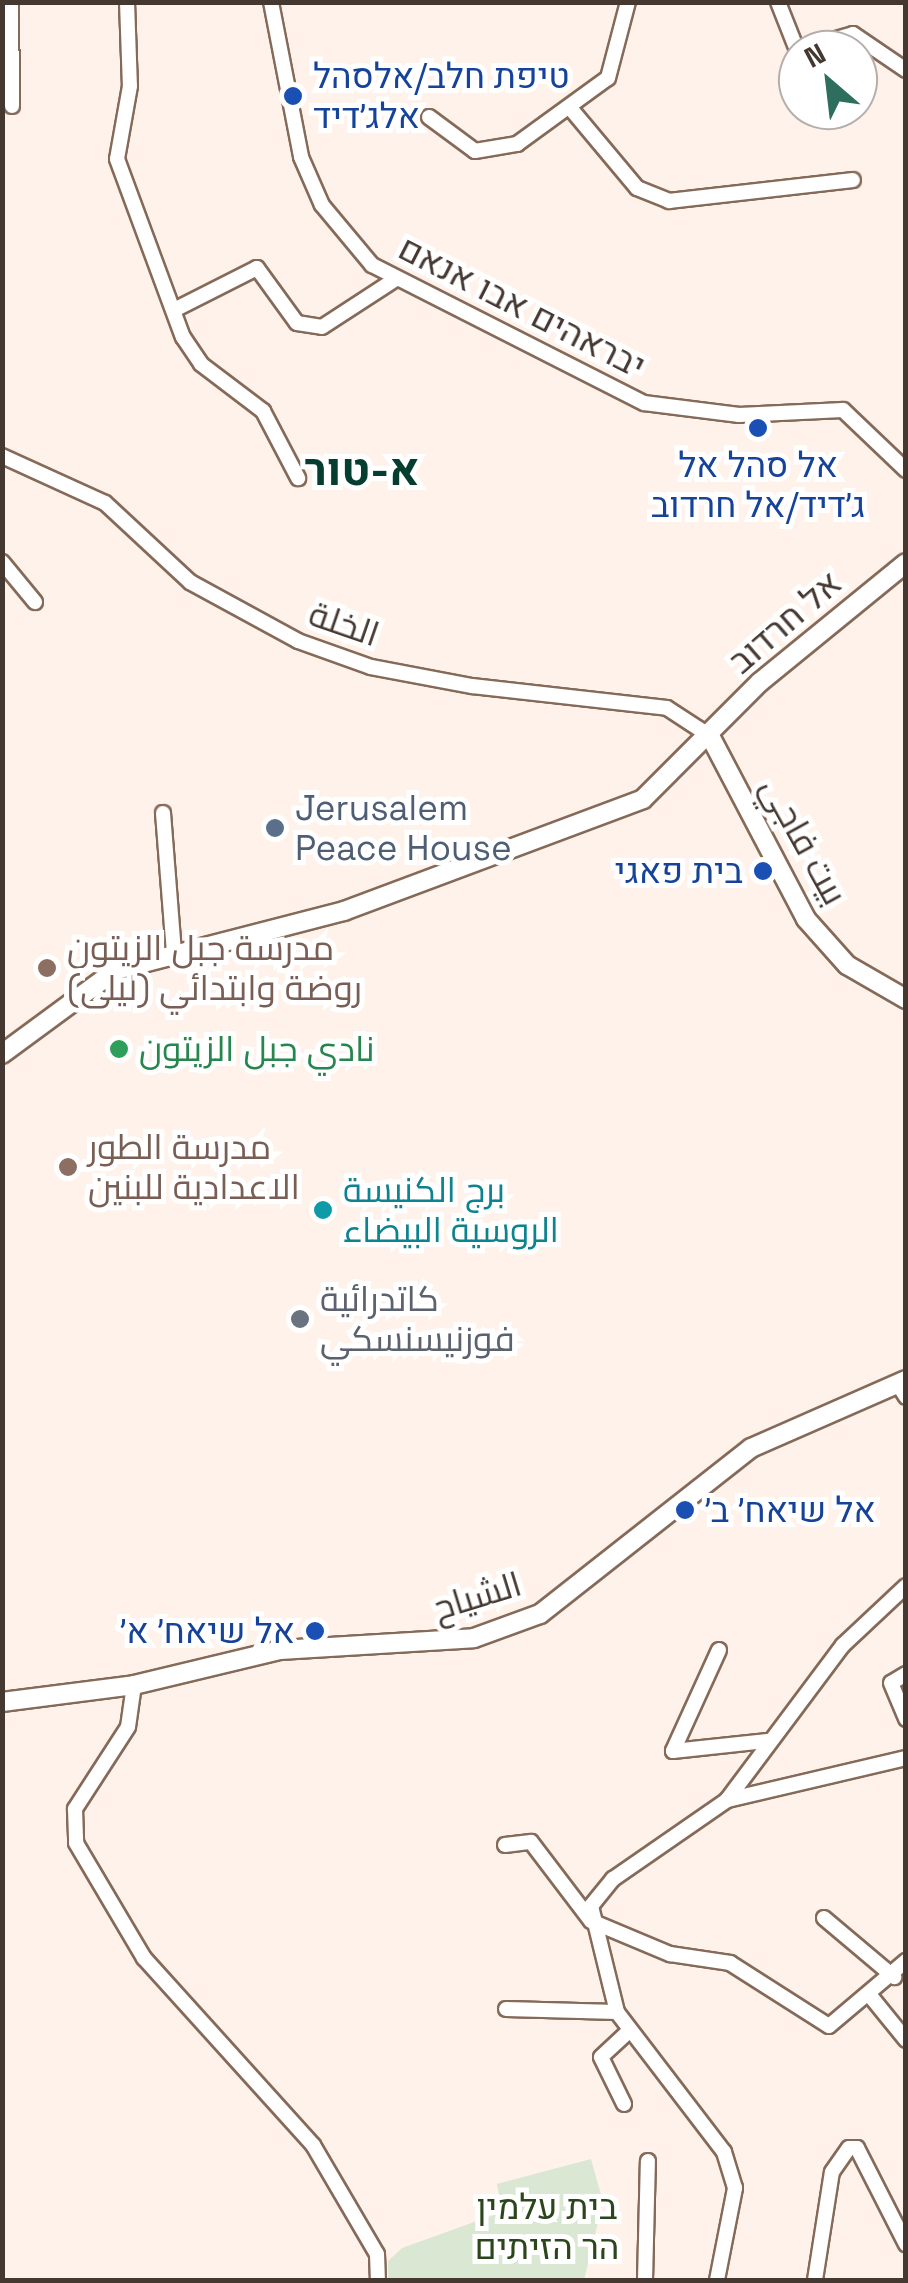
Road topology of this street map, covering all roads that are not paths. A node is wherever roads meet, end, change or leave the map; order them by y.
1 (11, 2) edge
2 (127, 2) edge
3 (271, 2) edge
4 (628, 2) edge
5 (778, 2) edge
6 (906, 70) edge
7 (12, 106) dead end
8 (571, 110) junction
9 (429, 117) dead end
10 (853, 180) dead end
11 (394, 280) junction
12 (174, 310) junction
13 (2, 456) edge
14 (906, 470) edge
15 (298, 478) dead end
16 (2, 562) edge
17 (906, 563) edge
18 (34, 602) dead end
19 (710, 736) junction
20 (163, 813) dead end
21 (174, 952) junction
22 (906, 999) edge
23 (2, 1054) edge
24 (903, 1387) edge
25 (906, 1586) edge
26 (718, 1650) dead end
27 (906, 1674) edge
28 (134, 1685) junction
29 (2, 1702) edge
30 (906, 1718) edge
31 (767, 1741) junction
32 (906, 1758) edge
33 (726, 1800) junction
34 (506, 1844) dead end
35 (824, 1918) dead end
36 (591, 1921) junction
37 (906, 1961) edge
38 (894, 1978) junction
39 (872, 1998) junction
40 (506, 2009) dead end
41 (617, 2012) junction
42 (628, 2032) junction
43 (906, 2040) edge
44 (624, 2104) dead end
45 (648, 2161) dead end
46 (906, 2244) edge
47 (378, 2280) edge
48 (645, 2280) edge
49 (717, 2280) edge
50 (815, 2280) edge

1 - 7 street
2 - 12 street
3 - 11 street, יבראהים אבו אנאם
4 - 8 street
5 - 6 street
8 - 9 street
8 - 10 street
11 - 12 street
11 - 14 street, יבראהים אבו אנאם
12 - 15 street
13 - 19 street, الخلة
16 - 18 street
17 - 19 street, אל חרדוב
19 - 21 street, אל חרדוב
19 - 22 street, بيت فاجي
20 - 21 street
21 - 23 street, אל חרדוב
24 - 28 street, الشياح
25 - 31 street
26 - 31 street
27 - 30 street
28 - 29 street, الشياح
28 - 47 street
31 - 33 street
32 - 33 street
33 - 36 street
34 - 36 street
35 - 38 street
36 - 39 street
36 - 41 street
37 - 38 street
38 - 39 street
39 - 43 street
40 - 41 street
41 - 42 street
42 - 44 street
42 - 49 street
45 - 48 street
46 - 50 street

